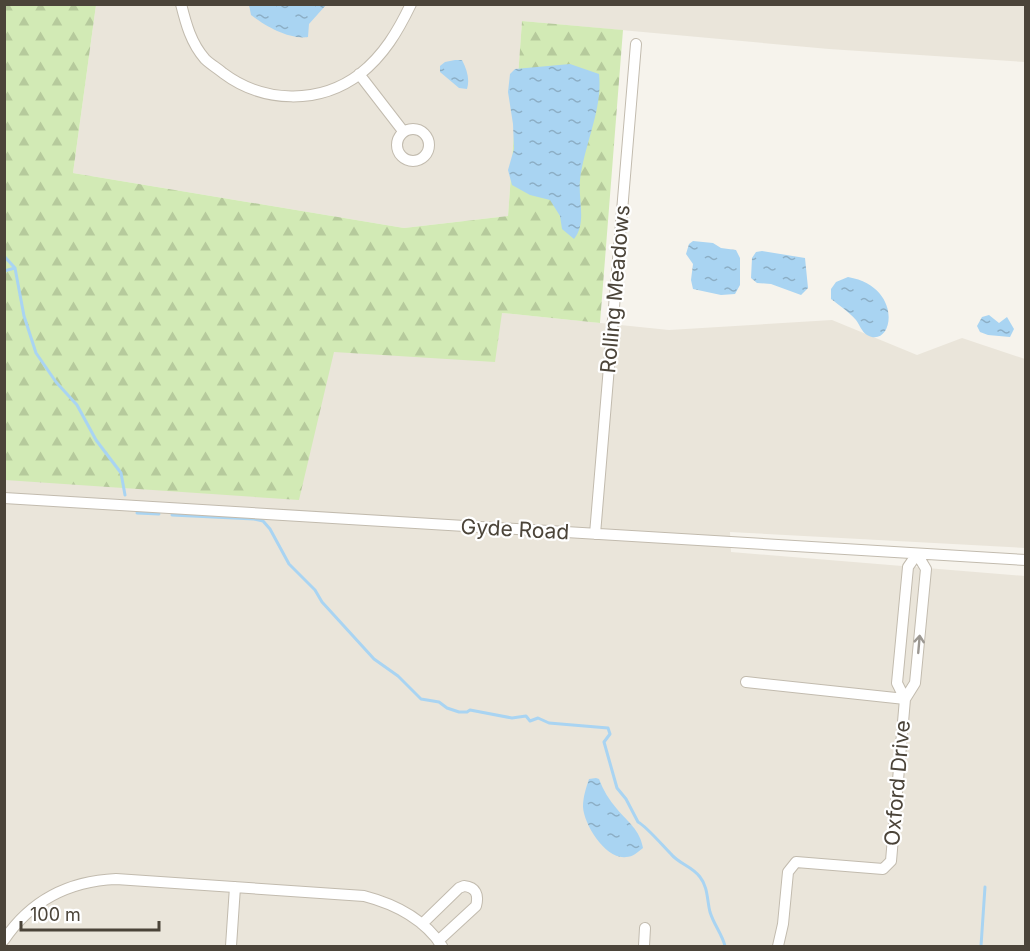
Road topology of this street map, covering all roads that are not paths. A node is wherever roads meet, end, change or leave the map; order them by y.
1 (181, 4) edge
2 (411, 4) edge
3 (636, 44) dead end
4 (359, 74) junction
5 (403, 131) dead end
6 (4, 498) edge
7 (595, 534) junction
8 (917, 554) junction
9 (1026, 560) edge
10 (746, 682) dead end
11 (904, 699) junction
12 (235, 887) junction
13 (422, 924) junction
14 (645, 928) dead end
15 (4, 940) edge
16 (440, 944) edge
17 (231, 946) edge
18 (644, 946) edge
19 (778, 946) edge

1 - 4 street
2 - 4 street
3 - 7 street, Rolling Meadows
4 - 5 street
6 - 7 street, Gyde Road
7 - 8 street, Gyde Road
8 - 9 street, Gyde Road
8 - 11 street, Oxford Drive
11 -> 8 street, Oxford Drive
10 - 11 street
11 - 19 street, Oxford Drive
12 - 13 street
12 - 15 street
12 - 17 street
13 - 16 street
13 - 16 street
14 - 18 street

